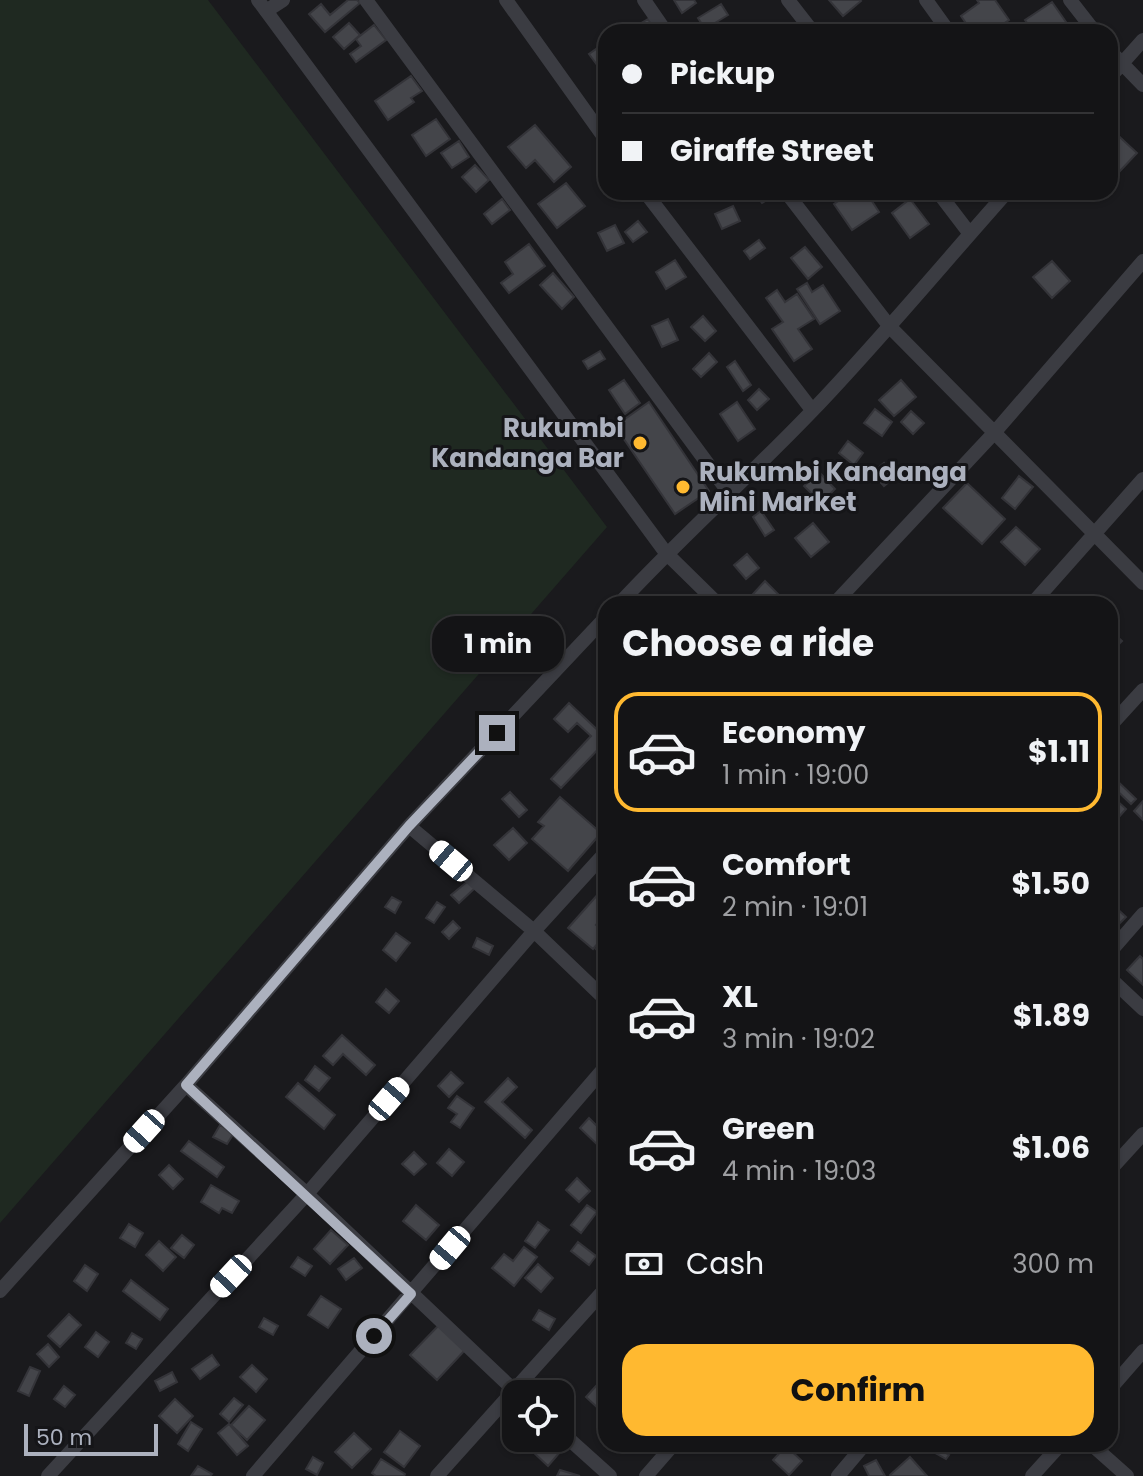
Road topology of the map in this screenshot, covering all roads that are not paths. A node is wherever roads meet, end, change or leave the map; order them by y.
1 (283, 0) edge
2 (366, 0) edge
3 (506, 0) edge
4 (644, 0) edge
5 (788, 0) edge
6 (926, 0) edge
7 (1070, 0) edge
8 (262, 5) edge
9 (660, 24) edge
10 (807, 24) edge
11 (943, 24) edge
12 (1089, 24) edge
13 (1143, 40) edge
14 (1118, 61) edge
15 (1121, 65) junction
16 (1118, 68) edge
17 (1143, 85) edge
18 (598, 129) edge
19 (651, 200) edge
20 (792, 200) edge
21 (944, 200) edge
22 (1000, 200) edge
23 (970, 234) junction
24 (1143, 261) edge
25 (890, 327) junction
26 (812, 410) junction
27 (994, 433) junction
28 (1143, 479) edge
29 (730, 494) junction
30 (1094, 535) junction
31 (666, 553) junction
32 (1143, 583) edge
33 (626, 596) edge
34 (710, 596) edge
35 (841, 596) edge
36 (1039, 596) edge
37 (598, 625) edge
38 (1143, 690) edge
39 (1118, 717) edge
40 (409, 826) junction
41 (598, 861) edge
42 (1143, 914) edge
43 (534, 931) junction
44 (1118, 943) edge
45 (1118, 986) edge
46 (598, 992) edge
47 (1143, 1009) edge
48 (598, 1075) edge
49 (186, 1085) junction
50 (1143, 1134) edge
51 (1118, 1161) edge
52 (307, 1194) junction
53 (0, 1291) edge
54 (411, 1294) junction
55 (598, 1297) edge
56 (1143, 1351) edge
57 (503, 1380) edge
58 (526, 1380) edge
59 (1118, 1380) edge
60 (502, 1407) edge
61 (574, 1444) edge
62 (667, 1452) edge
63 (858, 1452) edge
64 (1054, 1452) edge
65 (1100, 1452) edge
66 (48, 1476) edge
67 (253, 1476) edge
68 (437, 1476) edge
69 (610, 1476) edge
70 (646, 1476) edge
71 (838, 1476) edge
72 (1032, 1476) edge
73 (1127, 1476) edge

1 - 8 street
2 - 29 street
3 - 18 street
4 - 9 street
5 - 10 street
6 - 11 street
7 - 12 street
8 - 31 street
13 - 15 street
14 - 15 street
15 - 16 street
15 - 17 street
19 - 26 street
20 - 25 street
21 - 23 street
22 - 23 street
23 - 25 street
24 - 27 street
25 - 26 street
25 - 27 street
26 - 29 street
27 - 30 street
27 - 35 street
28 - 30 street
29 - 31 street
30 - 32 street
30 - 36 street
31 - 33 street
31 - 34 street
37 - 40 street
38 - 39 street
40 - 43 street
40 - 49 street
41 - 43 street
42 - 44 street
43 - 46 street
43 - 52 street
45 - 47 street
48 - 54 street
49 - 52 street
49 - 53 street
50 - 51 street
52 - 54 street
52 - 66 street
54 - 57 street
54 - 67 street
55 - 58 street
56 - 59 street
60 - 68 street
61 - 69 street
62 - 70 street
63 - 71 street
64 - 72 street
65 - 73 street

